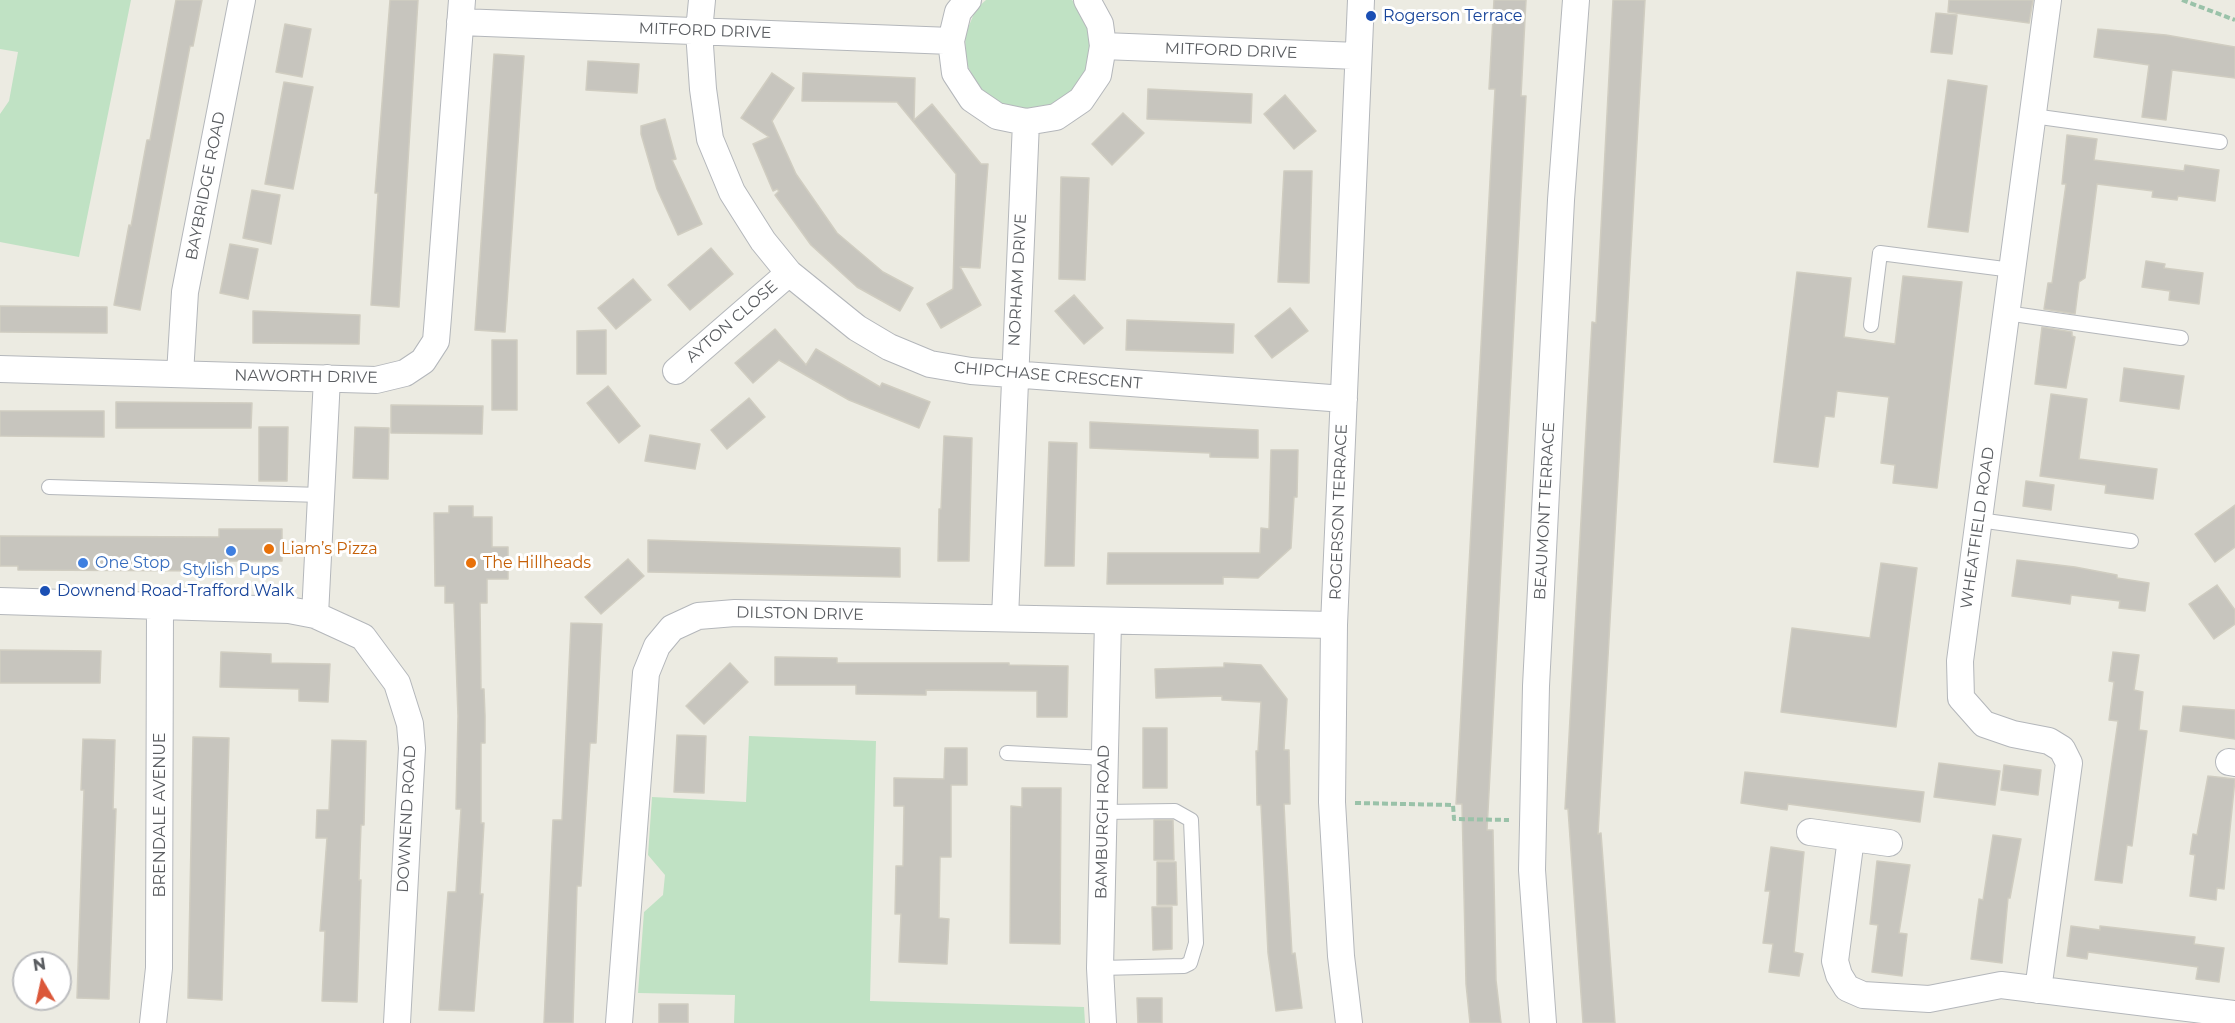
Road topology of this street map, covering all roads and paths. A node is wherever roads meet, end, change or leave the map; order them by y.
1 (242, 0) edge
2 (702, 0) edge
3 (968, 0) edge
4 (1087, 0) edge
5 (1361, 0) edge
6 (1576, 0) edge
7 (2049, 0) edge
8 (2182, 0) edge
9 (461, 11) edge
10 (2235, 20) edge
11 (699, 31) junction
12 (951, 40) junction
13 (1103, 46) junction
14 (1358, 56) junction
15 (2033, 116) junction
16 (1026, 122) junction
17 (2220, 141) dead end
18 (2012, 270) junction
19 (789, 273) junction
20 (2006, 313) junction
21 (1871, 325) dead end
22 (2181, 338) dead end
23 (0, 369) edge
24 (676, 371) dead end
25 (180, 374) junction
26 (1014, 376) junction
27 (327, 378) junction
28 (1344, 399) junction
29 (49, 488) dead end
30 (321, 495) junction
31 (1979, 520) junction
32 (2130, 541) dead end
33 (0, 601) edge
34 (160, 606) junction
35 (315, 615) junction
36 (1005, 618) junction
37 (1108, 621) junction
38 (1334, 625) junction
39 (1008, 753) dead end
40 (1105, 758) junction
41 (1332, 802) junction
42 (1104, 812) junction
43 (1533, 820) junction
44 (1810, 832) dead end
45 (1851, 838) junction
46 (1889, 843) dead end
47 (1100, 968) junction
48 (2038, 990) junction
49 (2235, 1014) edge
50 (153, 1023) edge
51 (397, 1023) edge
52 (619, 1023) edge
53 (1103, 1023) edge
54 (1349, 1023) edge
55 (1544, 1023) edge

1 - 25 street, BAYBRIDGE ROAD
2 - 11 street, CHIPCHASE CRESCENT
3 - 12 street
4 - 13 street
5 - 14 street, ROGERSON TERRACE
6 - 43 street, BEAUMONT TERRACE
7 - 15 street, WHEATFIELD ROAD
8 - 10 path
9 - 11 street, MITFORD DRIVE
9 - 27 street, NAWORTH DRIVE
11 - 12 street, MITFORD DRIVE
11 - 19 street, CHIPCHASE CRESCENT
12 - 16 street
13 - 14 street, MITFORD DRIVE
13 - 16 street
14 - 28 street, ROGERSON TERRACE
15 - 17 lane
15 - 18 street, WHEATFIELD ROAD
16 - 26 street, NORHAM DRIVE
18 - 20 street, WHEATFIELD ROAD
18 - 21 lane
19 - 24 street, AYTON CLOSE
19 - 26 street, CHIPCHASE CRESCENT
20 - 22 lane
20 - 31 street, WHEATFIELD ROAD
23 - 25 street, NAWORTH DRIVE
25 - 27 street, NAWORTH DRIVE
26 - 28 street, CHIPCHASE CRESCENT
26 - 36 street, NORHAM DRIVE
27 - 30 street
28 - 38 street, ROGERSON TERRACE
29 - 30 lane
30 - 35 street
31 - 32 lane
31 - 48 street, WHEATFIELD ROAD
33 - 34 street, DOWNEND ROAD
34 - 35 street, DOWNEND ROAD
34 - 50 street, BRENDALE AVENUE
35 - 51 street, DOWNEND ROAD
36 - 37 street, DILSTON DRIVE
36 - 52 street, DILSTON DRIVE
37 - 38 street, DILSTON DRIVE
37 - 40 street, BAMBURGH ROAD
38 - 41 street, ROGERSON TERRACE
39 - 40 lane
40 - 42 street, BAMBURGH ROAD
41 - 43 path
41 - 54 street, ROGERSON TERRACE
42 - 47 street, BAMBURGH ROAD
42 - 47 lane
43 - 55 street, BEAUMONT TERRACE
44 - 45 street
45 - 46 street
45 - 48 street
47 - 53 street, BAMBURGH ROAD
48 - 49 street

